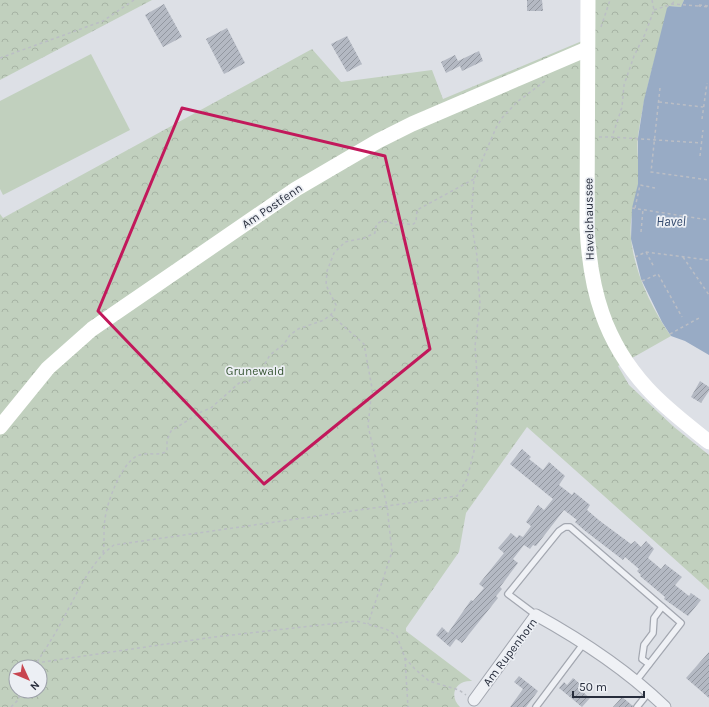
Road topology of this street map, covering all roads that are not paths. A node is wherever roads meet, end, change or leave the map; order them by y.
1 (588, 0) edge
2 (587, 49) junction
3 (0, 427) edge
4 (709, 442) edge
5 (662, 608) junction
6 (536, 615) junction
7 (584, 643) junction
8 (648, 664) junction
9 (636, 681) junction
10 (650, 692) junction
11 (474, 700) road end
12 (536, 707) edge
13 (637, 707) edge
14 (665, 707) edge

1 - 2 street, Havelchaussee
2 - 3 street, Am Postfenn
2 - 4 street, Havelchaussee
5 - 6 lane
5 - 8 lane
5 - 8 lane
6 - 7 street, Am Rupenhorn
6 - 11 street, Am Rupenhorn
7 - 9 street, Am Rupenhorn
7 - 12 lane
8 - 9 lane
9 - 10 street, Am Rupenhorn
10 - 13 lane
10 - 14 street, Am Rupenhorn

